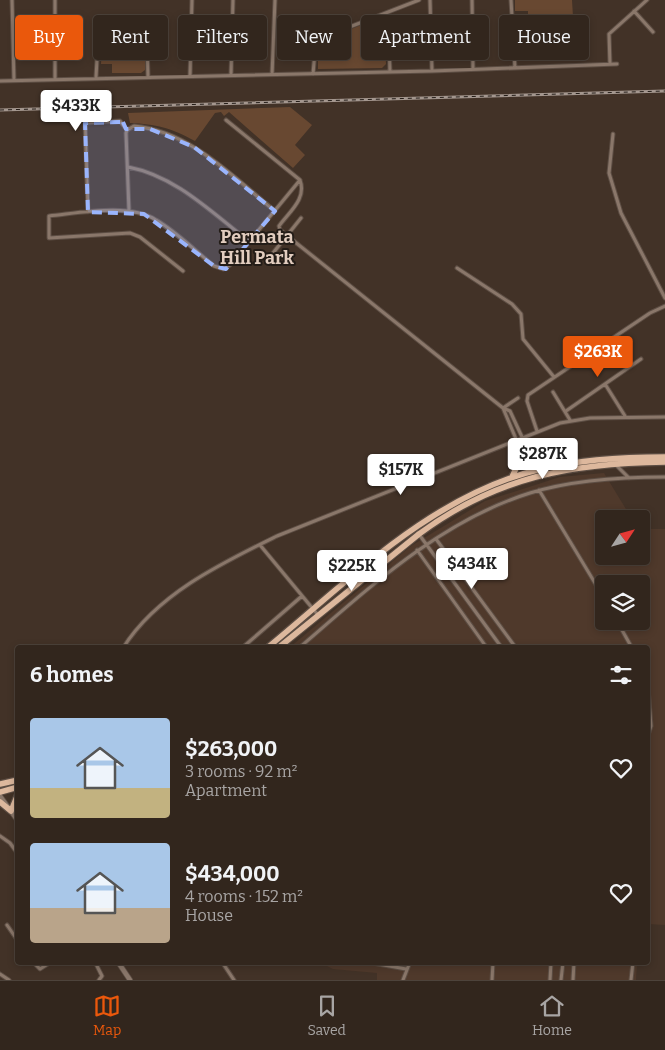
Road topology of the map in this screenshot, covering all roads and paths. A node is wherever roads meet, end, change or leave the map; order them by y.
1 (12, 0) edge
2 (55, 0) edge
3 (192, 0) edge
4 (233, 0) edge
5 (275, 0) edge
6 (419, 0) edge
7 (430, 0) edge
8 (472, 0) edge
9 (511, 0) edge
10 (647, 0) edge
11 (388, 12) junction
12 (634, 12) junction
13 (512, 15) edge
14 (653, 32) dead end
15 (515, 60) edge
16 (610, 64) junction
17 (618, 64) dead end
18 (515, 68) junction
19 (474, 69) junction
20 (432, 71) junction
21 (390, 72) junction
22 (313, 74) junction
23 (231, 75) junction
24 (272, 75) junction
25 (148, 76) junction
26 (190, 76) junction
27 (96, 77) junction
28 (55, 78) junction
29 (14, 80) junction
30 (0, 81) edge
31 (226, 120) dead end
32 (127, 130) junction
33 (612, 134) dead end
34 (128, 167) junction
35 (300, 180) junction
36 (129, 211) junction
37 (275, 211) junction
38 (88, 212) junction
39 (301, 218) dead end
40 (286, 236) junction
41 (250, 242) junction
42 (273, 252) dead end
43 (457, 268) dead end
44 (183, 271) dead end
45 (665, 298) edge
46 (665, 306) edge
47 (641, 359) dead end
48 (554, 377) junction
49 (605, 384) junction
50 (552, 392) dead end
51 (518, 398) dead end
52 (503, 408) junction
53 (566, 411) junction
54 (625, 416) junction
55 (665, 417) edge
56 (570, 420) junction
57 (537, 431) junction
58 (522, 437) junction
59 (516, 440) junction
60 (512, 441) junction
61 (665, 457) edge
62 (519, 462) junction
63 (665, 462) edge
64 (614, 463) junction
65 (537, 470) junction
66 (665, 477) edge
67 (511, 478) junction
68 (629, 478) junction
69 (539, 490) junction
70 (414, 528) junction
71 (418, 534) junction
72 (436, 539) junction
73 (426, 544) junction
74 (260, 545) junction
75 (417, 550) junction
76 (595, 583) edge
77 (302, 596) junction
78 (313, 610) junction
79 (318, 615) junction
80 (622, 630) edge
81 (125, 645) edge
82 (245, 645) edge
83 (271, 645) edge
84 (282, 645) edge
85 (303, 645) edge
86 (485, 645) edge
87 (500, 645) edge
88 (514, 645) edge
89 (630, 645) edge
90 (650, 707) edge
91 (650, 730) edge
92 (15, 781) edge
93 (0, 784) edge
94 (15, 789) edge
95 (0, 792) edge
96 (0, 796) edge
97 (15, 800) edge
98 (0, 802) edge
99 (10, 811) junction
100 (15, 817) edge
101 (0, 836) edge
102 (15, 850) edge
103 (7, 925) dead end
104 (15, 937) edge
105 (97, 965) edge
106 (120, 965) edge
107 (224, 965) edge
108 (384, 965) edge
109 (408, 965) edge
110 (493, 965) edge
111 (552, 965) edge
112 (563, 965) edge
113 (574, 965) edge
114 (633, 965) edge
115 (406, 969) junction
116 (0, 974) edge
117 (9, 980) edge
118 (99, 980) edge
119 (130, 980) edge
120 (234, 980) edge
121 (403, 980) edge
122 (492, 980) edge
123 (550, 980) edge
124 (561, 980) edge
125 (573, 980) edge
126 (631, 980) edge

1 - 29 street
2 - 28 street
3 - 26 street
4 - 23 street
5 - 24 street
6 - 11 street
7 - 20 street
8 - 19 street
9 - 13 street
10 - 12 street
11 - 21 street
11 - 22 street
12 - 14 street
12 - 16 street
15 - 18 street
16 - 17 street
16 - 18 street
18 - 19 street
19 - 20 street
20 - 21 street
21 - 22 street
22 - 24 street
23 - 24 street
23 - 26 street
25 - 26 street
25 - 27 street
25 - 27 street
27 - 28 street
28 - 29 street
29 - 30 street
31 - 35 street
32 - 34 street
32 - 37 street
32 - 38 street
33 - 45 street
34 - 36 street
34 - 41 street
35 - 37 street
35 - 40 street
36 - 38 street
36 - 41 street
37 - 41 street
38 - 44 street
39 - 40 street
40 - 42 street
40 - 52 street
43 - 48 street
46 - 48 street
47 - 49 street
48 - 57 street
49 - 53 street
49 - 54 street
50 - 53 street
51 - 52 street
52 - 58 street
52 - 59 street
53 - 56 street
54 - 55 street
54 - 56 street
56 - 57 street
57 - 58 street
58 - 59 street
59 - 60 street
60 - 62 street
60 - 74 street
61 - 65 main road
62 - 65 main road
62 - 67 main road
63 - 64 main road
64 - 68 street
64 - 71 main road
65 - 67 main road
66 - 68 street
67 - 70 main road
68 - 69 street
69 - 72 street
69 - 76 street
70 - 71 street
70 - 78 main road
71 - 73 street
71 - 79 main road
72 - 73 street
72 - 88 street
73 - 75 street
73 - 87 street
74 - 77 street
74 - 81 street
75 - 85 street
75 - 86 street
77 - 78 street
77 - 82 street
78 - 79 street
78 - 83 main road
79 - 84 main road
80 - 89 street
90 - 91 street
92 - 93 main road
94 - 95 main road
96 - 99 street
97 - 99 main road
98 - 99 main road
99 - 100 street
101 - 102 street
103 - 104 street
105 - 118 street
106 - 119 street
107 - 120 street
108 - 115 street
109 - 115 street
110 - 122 street
111 - 123 street
112 - 124 street
113 - 125 street
114 - 126 street
115 - 121 street
116 - 117 street

